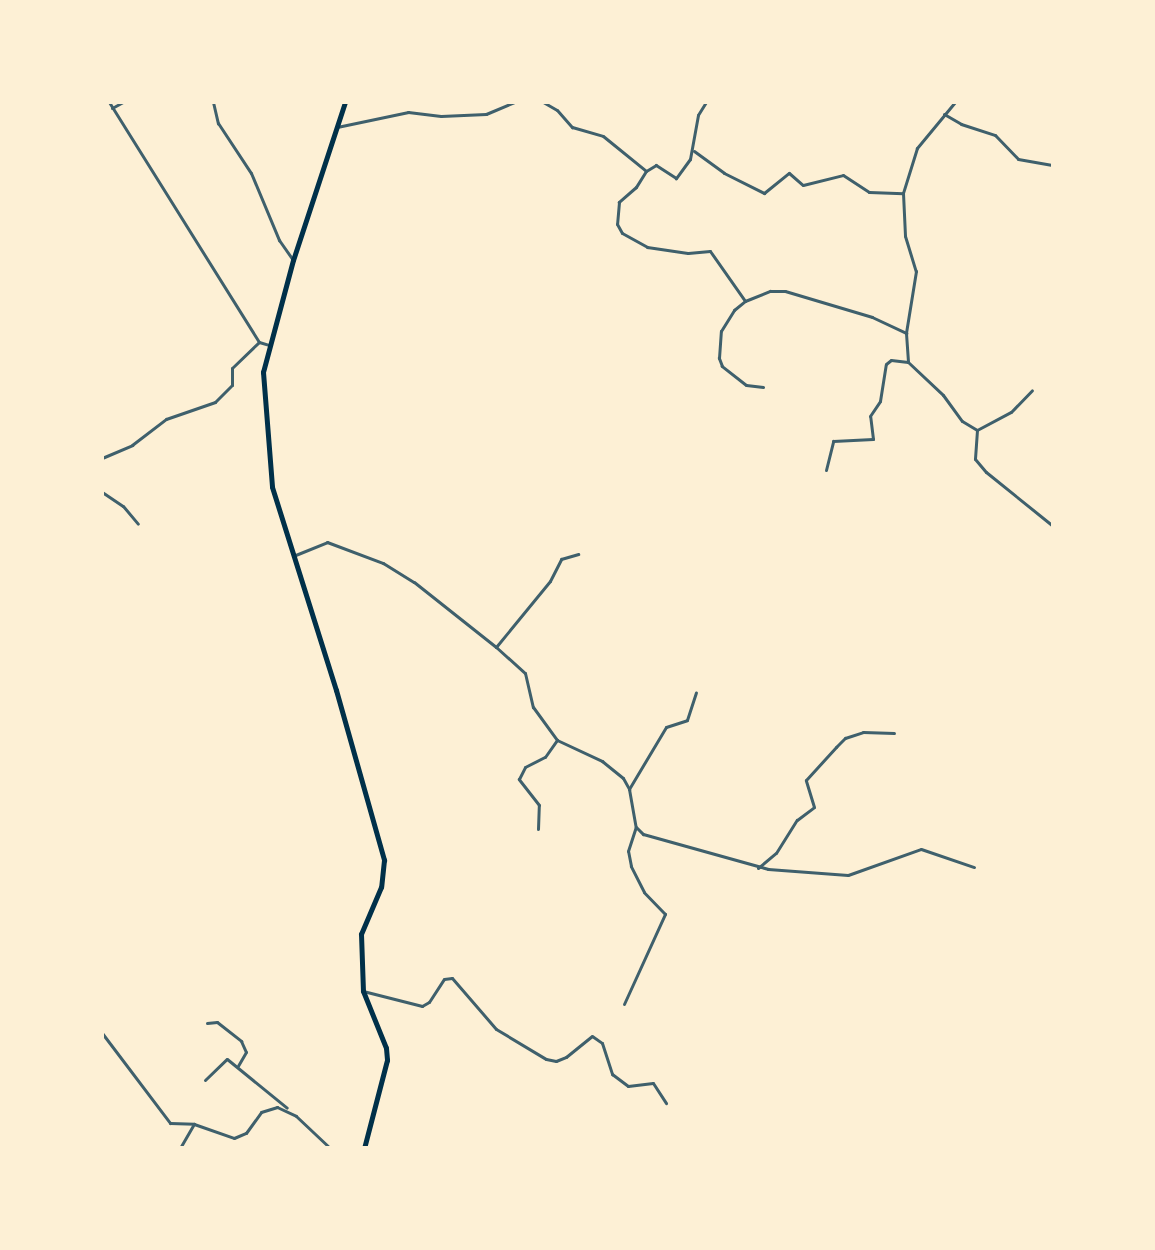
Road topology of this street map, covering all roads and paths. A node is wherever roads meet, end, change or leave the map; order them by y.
1 (109, 102) edge
2 (123, 102) edge
3 (213, 102) edge
4 (345, 102) edge
5 (514, 102) edge
6 (543, 102) edge
7 (706, 102) edge
8 (955, 102) edge
9 (112, 108) junction
10 (944, 114) junction
11 (337, 127) junction
12 (694, 151) junction
13 (1053, 165) edge
14 (646, 171) junction
15 (903, 193) junction
16 (293, 260) junction
17 (745, 301) junction
18 (906, 333) junction
19 (259, 342) junction
20 (269, 345) junction
21 (908, 362) junction
22 (763, 387) dead end
23 (1032, 390) dead end
24 (977, 430) junction
25 (102, 458) edge
26 (826, 470) dead end
27 (102, 492) edge
28 (138, 524) dead end
29 (1053, 526) edge
30 (578, 554) dead end
31 (293, 556) junction
32 (496, 647) junction
33 (696, 692) dead end
34 (894, 733) dead end
35 (557, 740) junction
36 (629, 789) junction
37 (636, 827) junction
38 (538, 829) dead end
39 (974, 867) dead end
40 (758, 868) junction
41 (363, 991) junction
42 (624, 1004) dead end
43 (207, 1023) dead end
44 (102, 1033) edge
45 (238, 1066) junction
46 (205, 1080) dead end
47 (666, 1103) dead end
48 (296, 1116) junction
49 (194, 1124) junction
50 (180, 1148) edge
51 (330, 1148) edge
52 (364, 1148) edge

1 - 9 street
2 - 9 street
3 - 16 street
4 - 11 main road
5 - 11 street
6 - 14 street
7 - 12 street
8 - 10 street
9 - 19 street
10 - 13 street
10 - 15 street
11 - 16 main road
12 - 14 street
12 - 15 street
14 - 17 street
15 - 18 street
16 - 20 main road
17 - 18 street
17 - 22 street
18 - 21 street
19 - 20 street
19 - 25 street
20 - 31 main road
21 - 24 street
21 - 26 street
23 - 24 street
24 - 29 street
27 - 28 street
30 - 32 street
31 - 32 street
31 - 41 main road
32 - 35 street
33 - 36 street
34 - 40 street
35 - 36 street
35 - 38 street
36 - 37 street
37 - 40 street
37 - 42 street
39 - 40 street
41 - 47 street
41 - 52 main road
43 - 45 street
44 - 49 street
45 - 46 street
45 - 48 street
48 - 49 street
48 - 51 street
49 - 50 street

